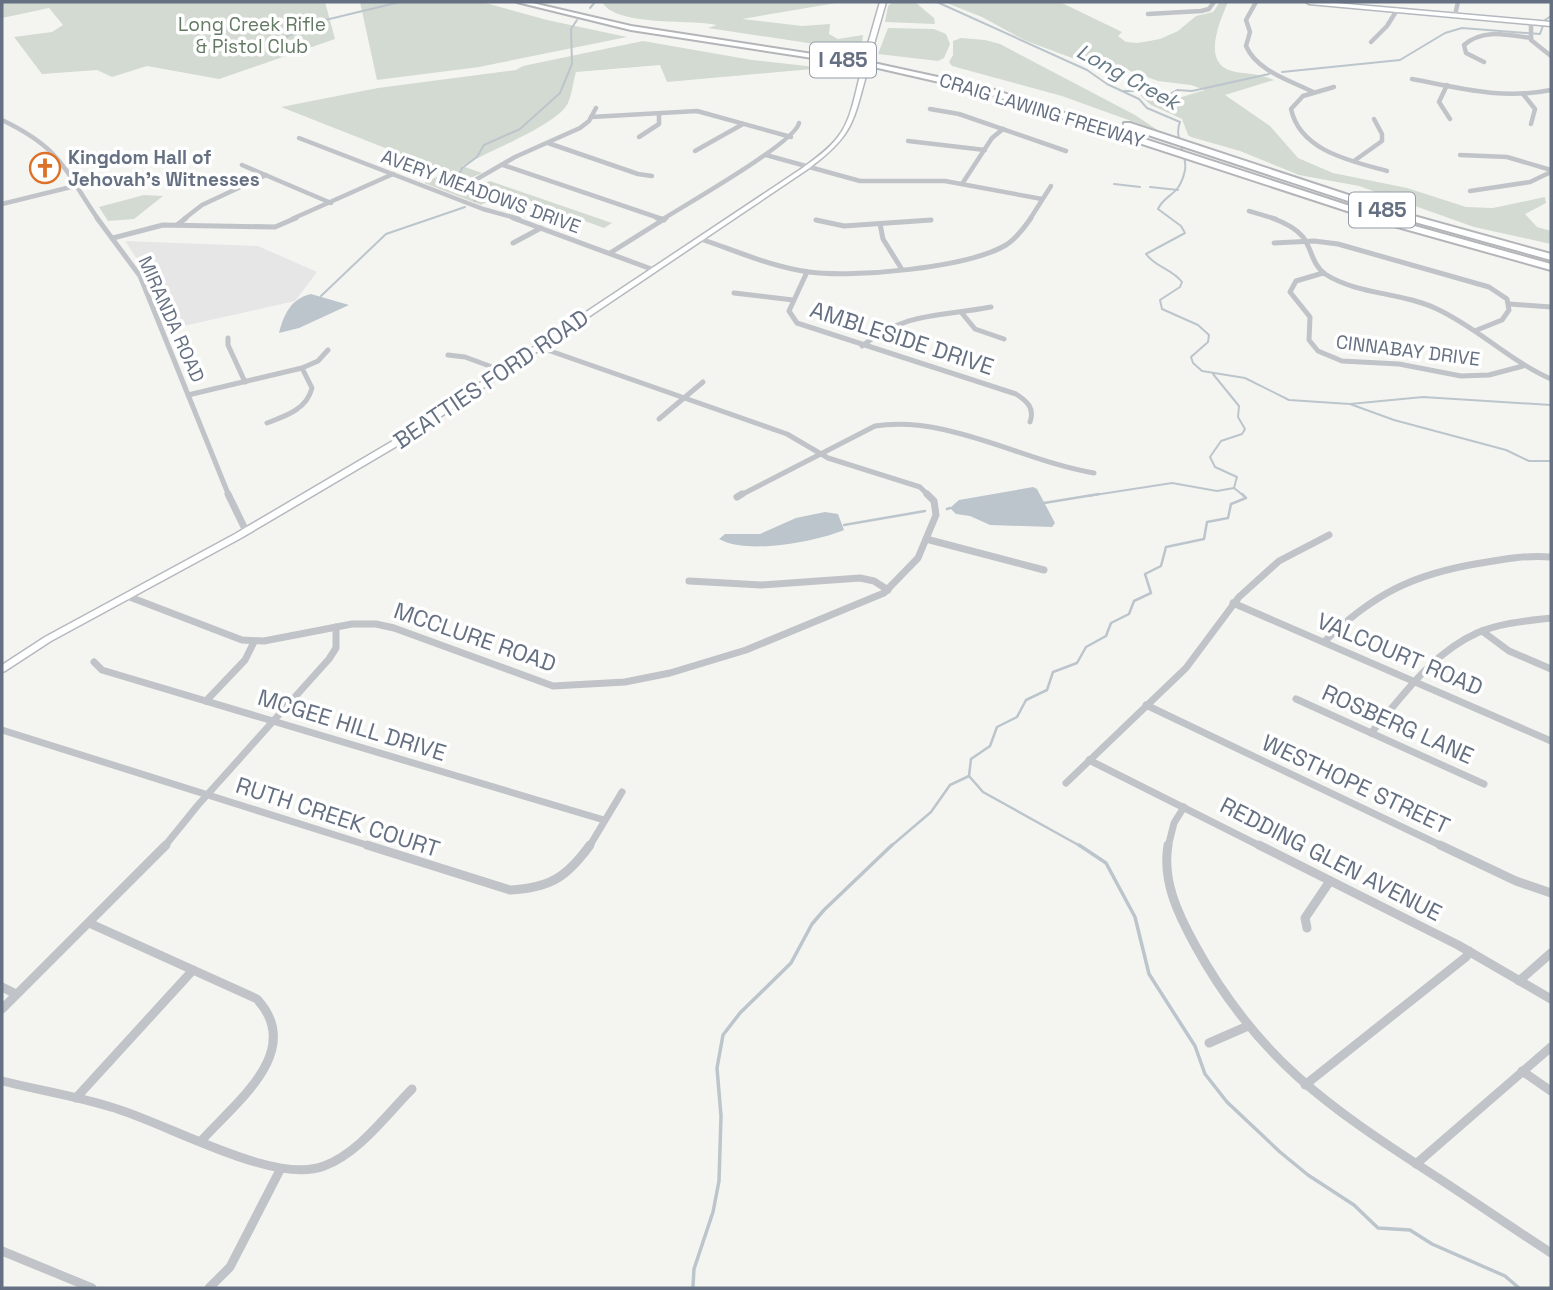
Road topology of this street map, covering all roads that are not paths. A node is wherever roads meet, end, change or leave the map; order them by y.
1 (520, 2) edge
2 (548, 2) edge
3 (883, 2) edge
4 (1214, 2) edge
5 (1256, 2) edge
6 (1309, 2) edge
7 (1458, 2) edge
8 (1375, 5) edge
9 (1397, 10) junction
10 (1148, 14) dead end
11 (1455, 15) junction
12 (1531, 22) junction
13 (1551, 24) edge
14 (1531, 38) junction
15 (1371, 41) dead end
16 (1551, 56) edge
17 (1484, 62) dead end
18 (1412, 79) dead end
19 (1447, 85) junction
20 (1334, 87) dead end
21 (1551, 90) edge
22 (1313, 92) junction
23 (1026, 93) dead end
24 (1523, 94) junction
25 (596, 108) dead end
26 (930, 109) dead end
27 (659, 114) junction
28 (592, 117) junction
29 (1374, 119) dead end
30 (1450, 119) dead end
31 (2, 120) edge
32 (799, 123) dead end
33 (1121, 123) dead end
34 (743, 124) junction
35 (1531, 124) dead end
36 (1003, 129) junction
37 (639, 137) dead end
38 (791, 137) junction
39 (299, 138) dead end
40 (908, 141) dead end
41 (1159, 141) junction
42 (547, 143) junction
43 (985, 150) junction
44 (695, 151) dead end
45 (1066, 151) dead end
46 (1460, 155) dead end
47 (763, 157) junction
48 (1216, 160) junction
49 (1354, 161) junction
50 (503, 164) junction
51 (242, 165) dead end
52 (804, 170) junction
53 (1387, 171) dead end
54 (1551, 171) edge
55 (393, 174) junction
56 (266, 175) junction
57 (652, 176) dead end
58 (477, 179) dead end
59 (962, 184) junction
60 (79, 185) junction
61 (1051, 186) dead end
62 (1470, 191) dead end
63 (1042, 199) junction
64 (331, 203) junction
65 (2, 204) edge
66 (1249, 211) dead end
67 (664, 220) junction
68 (816, 220) dead end
69 (931, 220) dead end
70 (880, 224) junction
71 (177, 225) junction
72 (541, 228) junction
73 (113, 238) junction
74 (701, 239) junction
75 (1305, 240) junction
76 (513, 243) dead end
77 (1274, 243) dead end
78 (610, 253) junction
79 (1551, 257) edge
80 (1551, 267) edge
81 (901, 268) junction
82 (654, 270) junction
83 (807, 272) junction
84 (1323, 273) junction
85 (734, 293) dead end
86 (793, 300) junction
87 (1510, 303) junction
88 (991, 307) dead end
89 (1551, 307) edge
90 (961, 312) junction
91 (1477, 330) junction
92 (229, 338) dead end
93 (1004, 339) dead end
94 (862, 346) junction
95 (539, 347) junction
96 (328, 351) dead end
97 (448, 355) dead end
98 (1523, 366) junction
99 (302, 368) junction
100 (503, 371) junction
101 (1551, 379) edge
102 (245, 382) junction
103 (703, 382) dead end
104 (188, 395) junction
105 (685, 397) junction
106 (659, 419) dead end
107 (1030, 422) dead end
108 (267, 423) dead end
109 (819, 454) junction
110 (1094, 473) dead end
111 (737, 497) dead end
112 (246, 531) junction
113 (1329, 535) dead end
114 (926, 539) junction
115 (1551, 557) edge
116 (1044, 570) dead end
117 (689, 582) dead end
118 (887, 590) junction
119 (127, 596) junction
120 (1233, 603) junction
121 (1551, 619) edge
122 (337, 627) junction
123 (1482, 631) junction
124 (254, 642) junction
125 (1324, 642) junction
126 (93, 662) dead end
127 (2, 669) edge
128 (1551, 669) edge
129 (1418, 682) junction
130 (1296, 699) dead end
131 (206, 701) junction
132 (1146, 705) junction
133 (272, 721) junction
134 (2, 730) edge
135 (1371, 733) junction
136 (1551, 741) edge
137 (1090, 760) junction
138 (1066, 783) dead end
139 (1484, 784) dead end
140 (622, 792) dead end
141 (207, 795) junction
142 (1184, 807) junction
143 (604, 820) junction
144 (1330, 881) junction
145 (1551, 893) edge
146 (89, 923) junction
147 (1307, 928) dead end
148 (1469, 951) junction
149 (1551, 953) edge
150 (193, 970) junction
151 (1519, 981) junction
152 (2, 987) edge
153 (16, 994) junction
154 (1551, 999) edge
155 (2, 1009) edge
156 (1248, 1026) junction
157 (1209, 1043) dead end
158 (1551, 1047) edge
159 (1522, 1071) junction
160 (2, 1080) edge
161 (1304, 1085) junction
162 (412, 1088) dead end
163 (1551, 1091) edge
164 (76, 1098) junction
165 (202, 1140) junction
166 (1416, 1164) junction
167 (280, 1170) junction
168 (2, 1251) edge
169 (1551, 1253) edge
170 (92, 1288) edge
171 (209, 1288) edge

1 - 41 highway, CRAIG LAWING FREEWAY / I 485
2 - 23 highway, CRAIG LAWING FREEWAY / I 485
3 - 52 main road, BEATTIES FORD ROAD, bridge
4 - 10 street
5 - 22 street
6 - 8 main road
7 - 11 street
8 - 9 main road
9 - 11 main road
9 - 15 street
11 - 12 main road
12 - 13 main road
12 - 14 street
14 - 16 street
14 - 17 street
18 - 19 street
19 - 24 street
19 - 30 street
20 - 22 street
21 - 24 street
22 - 49 street
24 - 35 street
25 - 28 street
26 - 36 street
27 - 28 street
27 - 34 street
27 - 37 street
28 - 42 street
29 - 49 street
31 - 60 street, MIRANDA ROAD
32 - 38 street
33 - 41 highway, CRAIG LAWING FREEWAY / I 485
34 - 38 street
34 - 44 street
36 - 43 street
36 - 45 street
38 - 47 street
39 - 55 street, AVERY MEADOWS DRIVE
40 - 43 street
41 - 48 highway, CRAIG LAWING FREEWAY / I 485
42 - 50 street
42 - 57 street
43 - 59 street
46 - 54 street
47 - 52 street
47 - 67 street
48 - 79 highway, CRAIG LAWING FREEWAY / I 485
48 - 80 highway, CRAIG LAWING FREEWAY / I 485
49 - 53 street
50 - 58 street
50 - 67 street
51 - 56 street
52 - 59 street
52 - 74 main road, BEATTIES FORD ROAD
54 - 62 street
55 - 64 street
55 - 72 street, AVERY MEADOWS DRIVE
56 - 64 street
56 - 71 street
59 - 63 street
60 - 65 street
60 - 73 street, MIRANDA ROAD
61 - 63 street
63 - 81 street
64 - 71 street
66 - 75 street
67 - 78 street
68 - 70 street
69 - 70 street
70 - 81 street
71 - 73 street
72 - 76 street
72 - 78 street, AVERY MEADOWS DRIVE
73 - 104 street, MIRANDA ROAD
74 - 82 main road, BEATTIES FORD ROAD
74 - 83 street
75 - 77 street
75 - 84 street
75 - 87 street
78 - 82 street, AVERY MEADOWS DRIVE
81 - 83 street
82 - 95 main road, BEATTIES FORD ROAD
83 - 86 street, AMBLESIDE DRIVE
84 - 91 street
84 - 98 street, CINNABAY DRIVE
85 - 86 street
86 - 94 street, AMBLESIDE DRIVE
87 - 89 street
87 - 91 street
88 - 90 street
90 - 93 street
90 - 94 street
91 - 98 street
92 - 102 street
94 - 107 street, AMBLESIDE DRIVE
95 - 100 main road, BEATTIES FORD ROAD
95 - 105 street, MCCLURE ROAD
96 - 99 street
97 - 100 street
98 - 101 street
99 - 102 street
99 - 108 street
100 - 112 main road, BEATTIES FORD ROAD
102 - 104 street
103 - 105 street
104 - 112 street, MIRANDA ROAD
105 - 106 street
105 - 109 street, MCCLURE ROAD
109 - 110 street
109 - 111 street
109 - 114 street, MCCLURE ROAD
112 - 119 main road, BEATTIES FORD ROAD
113 - 120 street
114 - 116 street
114 - 118 street, MCCLURE ROAD
115 - 125 street
117 - 118 street
118 - 122 street, MCCLURE ROAD
119 - 124 street, MCCLURE ROAD
119 - 127 main road, BEATTIES FORD ROAD
120 - 125 street, VALCOURT ROAD
120 - 132 street
121 - 123 street
122 - 124 street, MCCLURE ROAD
122 - 133 street
123 - 128 street
123 - 129 street
124 - 131 street
125 - 129 street, VALCOURT ROAD
126 - 131 street, MCGEE HILL DRIVE
129 - 135 street
129 - 136 street, VALCOURT ROAD
130 - 135 street, ROSBERG LANE
131 - 133 street, MCGEE HILL DRIVE
132 - 137 street
132 - 145 street, WESTHOPE STREET
133 - 141 street
133 - 143 street, MCGEE HILL DRIVE
134 - 141 street, RUTH CREEK COURT
135 - 139 street, ROSBERG LANE
137 - 138 street
137 - 142 street, REDDING GLEN AVENUE
140 - 143 street, RUTH CREEK COURT
141 - 143 street, RUTH CREEK COURT
141 - 146 street
142 - 144 street, REDDING GLEN AVENUE
142 - 156 street
144 - 147 street
144 - 148 street, REDDING GLEN AVENUE
146 - 150 street
146 - 153 street
148 - 151 street, REDDING GLEN AVENUE
148 - 161 street
149 - 151 street
150 - 164 street
150 - 165 street
151 - 154 street, REDDING GLEN AVENUE
152 - 153 street
153 - 155 street
156 - 157 street
156 - 161 street
158 - 159 street
159 - 163 street
159 - 166 street
160 - 164 street
161 - 166 street
162 - 167 street
164 - 165 street
165 - 167 street
166 - 169 street
167 - 171 street
168 - 170 street

